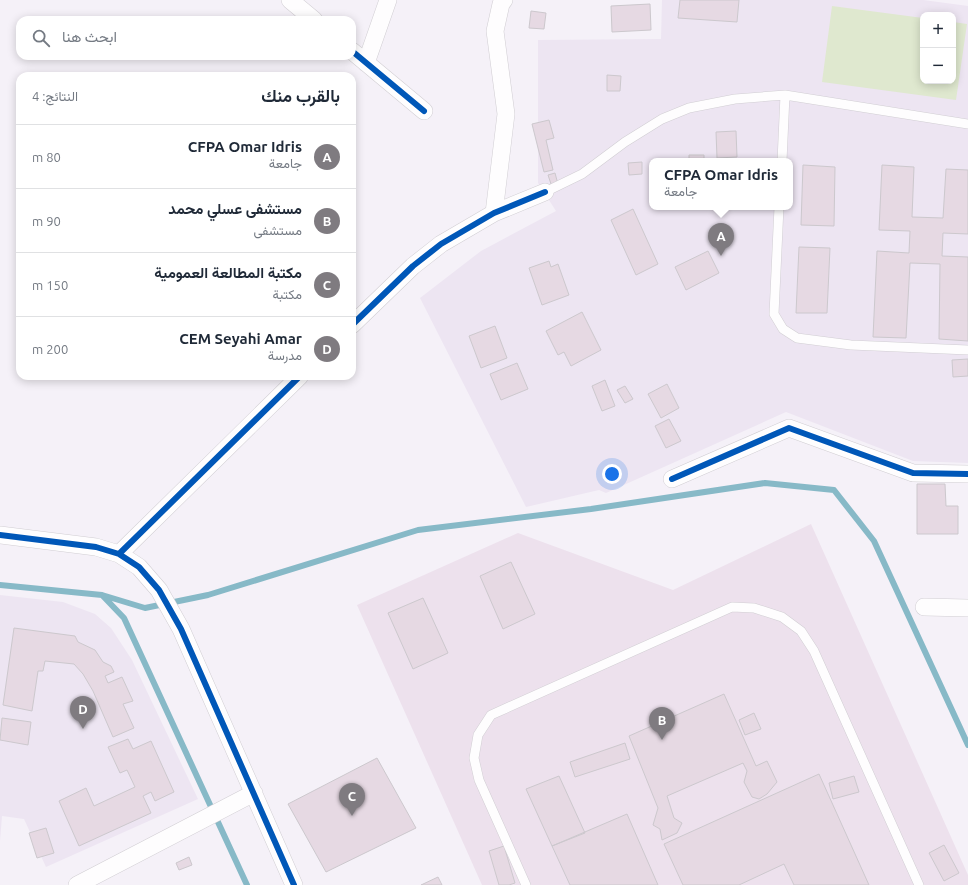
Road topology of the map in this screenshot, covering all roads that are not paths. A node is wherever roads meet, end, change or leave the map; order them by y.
1 (290, 0) edge
2 (388, 0) edge
3 (504, 0) edge
4 (309, 16) edge
5 (356, 54) edge
6 (366, 63) junction
7 (785, 95) junction
8 (424, 110) dead end
9 (968, 124) edge
10 (782, 158) edge
11 (545, 192) joint
12 (779, 210) edge
13 (494, 213) junction
14 (356, 321) edge
15 (968, 350) edge
16 (296, 380) edge
17 (968, 474) edge
18 (672, 479) dead end
19 (0, 535) edge
20 (119, 554) junction
21 (924, 607) dead end
22 (968, 608) edge
23 (254, 793) junction
24 (78, 885) edge
25 (294, 885) edge
26 (526, 885) edge
27 (919, 885) edge

1 - 4 street
2 - 6 street
3 - 13 street
5 - 6 street
6 - 8 street
7 - 9 lane
7 - 10 lane
7 - 11 lane
11 - 13 street
12 - 15 lane
13 - 14 street
16 - 20 street
17 - 18 street
19 - 20 street
20 - 23 street
21 - 22 street
23 - 24 street
23 - 25 street
26 - 27 lane

